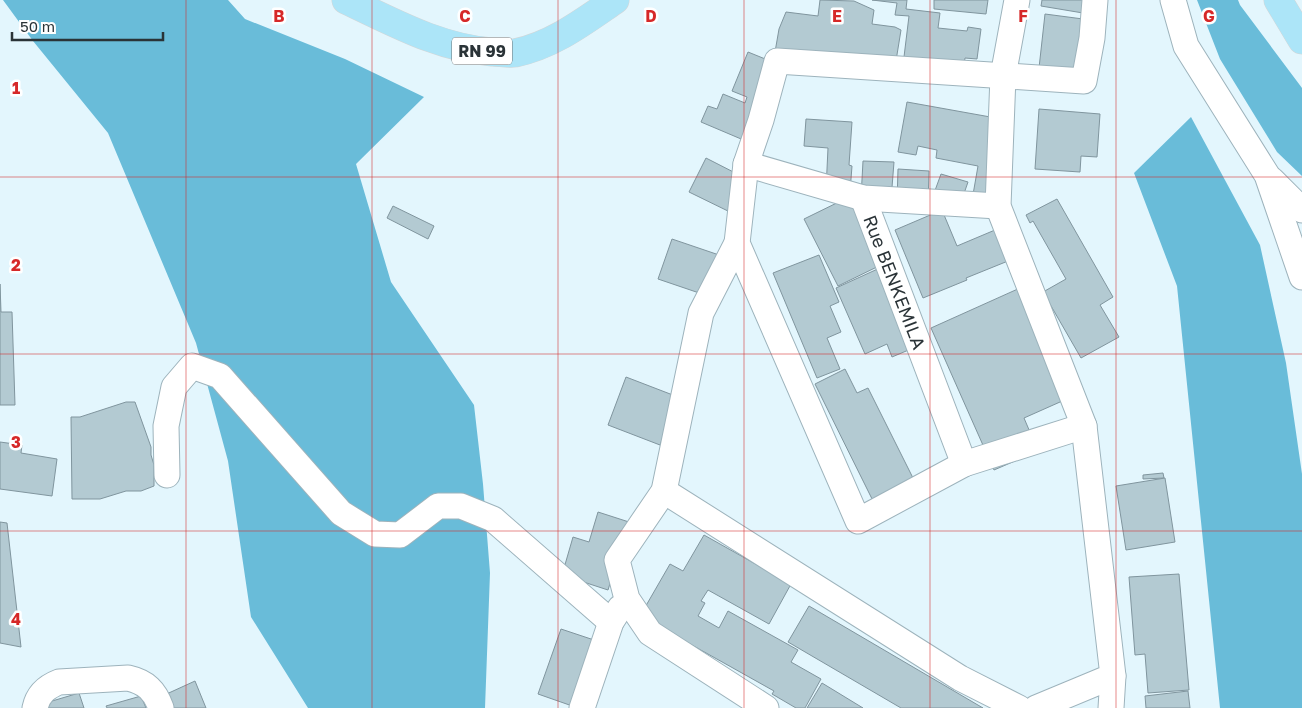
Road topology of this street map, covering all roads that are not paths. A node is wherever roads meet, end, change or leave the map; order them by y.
1 (346, 0) edge
2 (615, 0) edge
3 (1017, 0) edge
4 (1095, 0) edge
5 (1173, 0) edge
6 (1278, 0) edge
7 (1302, 40) edge
8 (1003, 76) junction
9 (746, 164) junction
10 (1267, 175) junction
11 (863, 198) junction
12 (998, 206) junction
13 (1302, 210) edge
14 (736, 244) junction
15 (1302, 278) edge
16 (1084, 426) junction
17 (964, 464) junction
18 (167, 475) dead end
19 (664, 491) junction
20 (627, 599) junction
21 (611, 622) junction
22 (1113, 676) junction
23 (35, 708) edge
24 (161, 708) edge
25 (582, 708) edge
26 (766, 708) edge
27 (1019, 708) edge
28 (1036, 708) edge
29 (1111, 708) edge

1 - 2 main road, RN 99
3 - 8 street
4 - 8 street
5 - 10 street
6 - 7 main road
8 - 9 street
8 - 12 street
9 - 11 street
9 - 14 street
10 - 13 street
10 - 15 street
11 - 12 street, Rue BENKEMILA
11 - 17 street, Rue BENKEMILA
12 - 16 street
14 - 17 street
14 - 19 street
16 - 17 street
16 - 22 street
18 - 21 street
19 - 20 street
19 - 27 street
20 - 21 street
20 - 26 street
21 - 25 street
22 - 28 street
22 - 29 street
23 - 24 street

